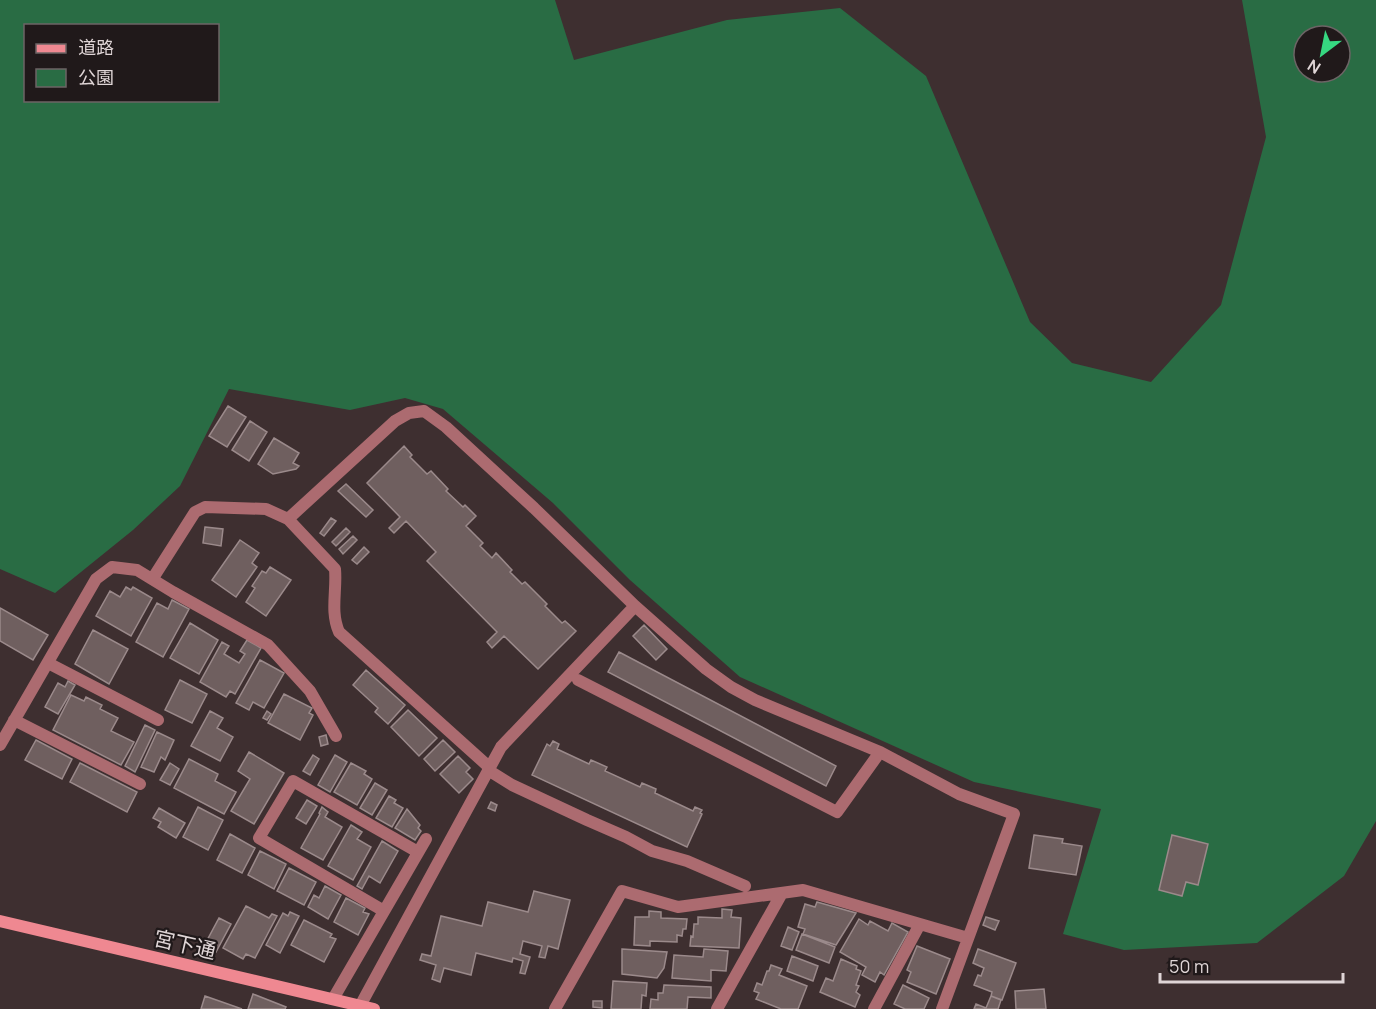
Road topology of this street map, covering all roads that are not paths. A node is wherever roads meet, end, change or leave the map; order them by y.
1 (288, 519) junction
2 (153, 578) junction
3 (635, 606) junction
4 (48, 663) junction
5 (578, 680) dead end
6 (14, 720) junction
7 (158, 720) dead end
8 (336, 736) dead end
9 (0, 745) edge
10 (880, 752) junction
11 (489, 769) junction
12 (140, 784) dead end
13 (426, 839) dead end
14 (418, 852) junction
15 (745, 886) dead end
16 (782, 893) junction
17 (384, 911) junction
18 (0, 921) edge
19 (920, 924) junction
20 (968, 938) junction
21 (333, 999) junction
22 (360, 1006) junction
23 (374, 1009) edge
24 (555, 1009) edge
25 (717, 1009) edge
26 (874, 1009) edge
27 (942, 1009) edge

1 - 2 street
1 - 3 street
1 - 11 street
2 - 4 street
2 - 8 street
3 - 10 street
3 - 11 street
4 - 6 street
4 - 7 street
5 - 10 street
6 - 9 street
6 - 12 street
10 - 20 street
11 - 15 street
11 - 22 street
13 - 14 street
14 - 17 street
14 - 17 street
16 - 19 street
16 - 24 street
16 - 25 street
17 - 21 street
18 - 21 street, 宮下通
19 - 20 street
19 - 26 street
20 - 27 street
21 - 22 street, 宮下通
22 - 23 street, 宮下通

